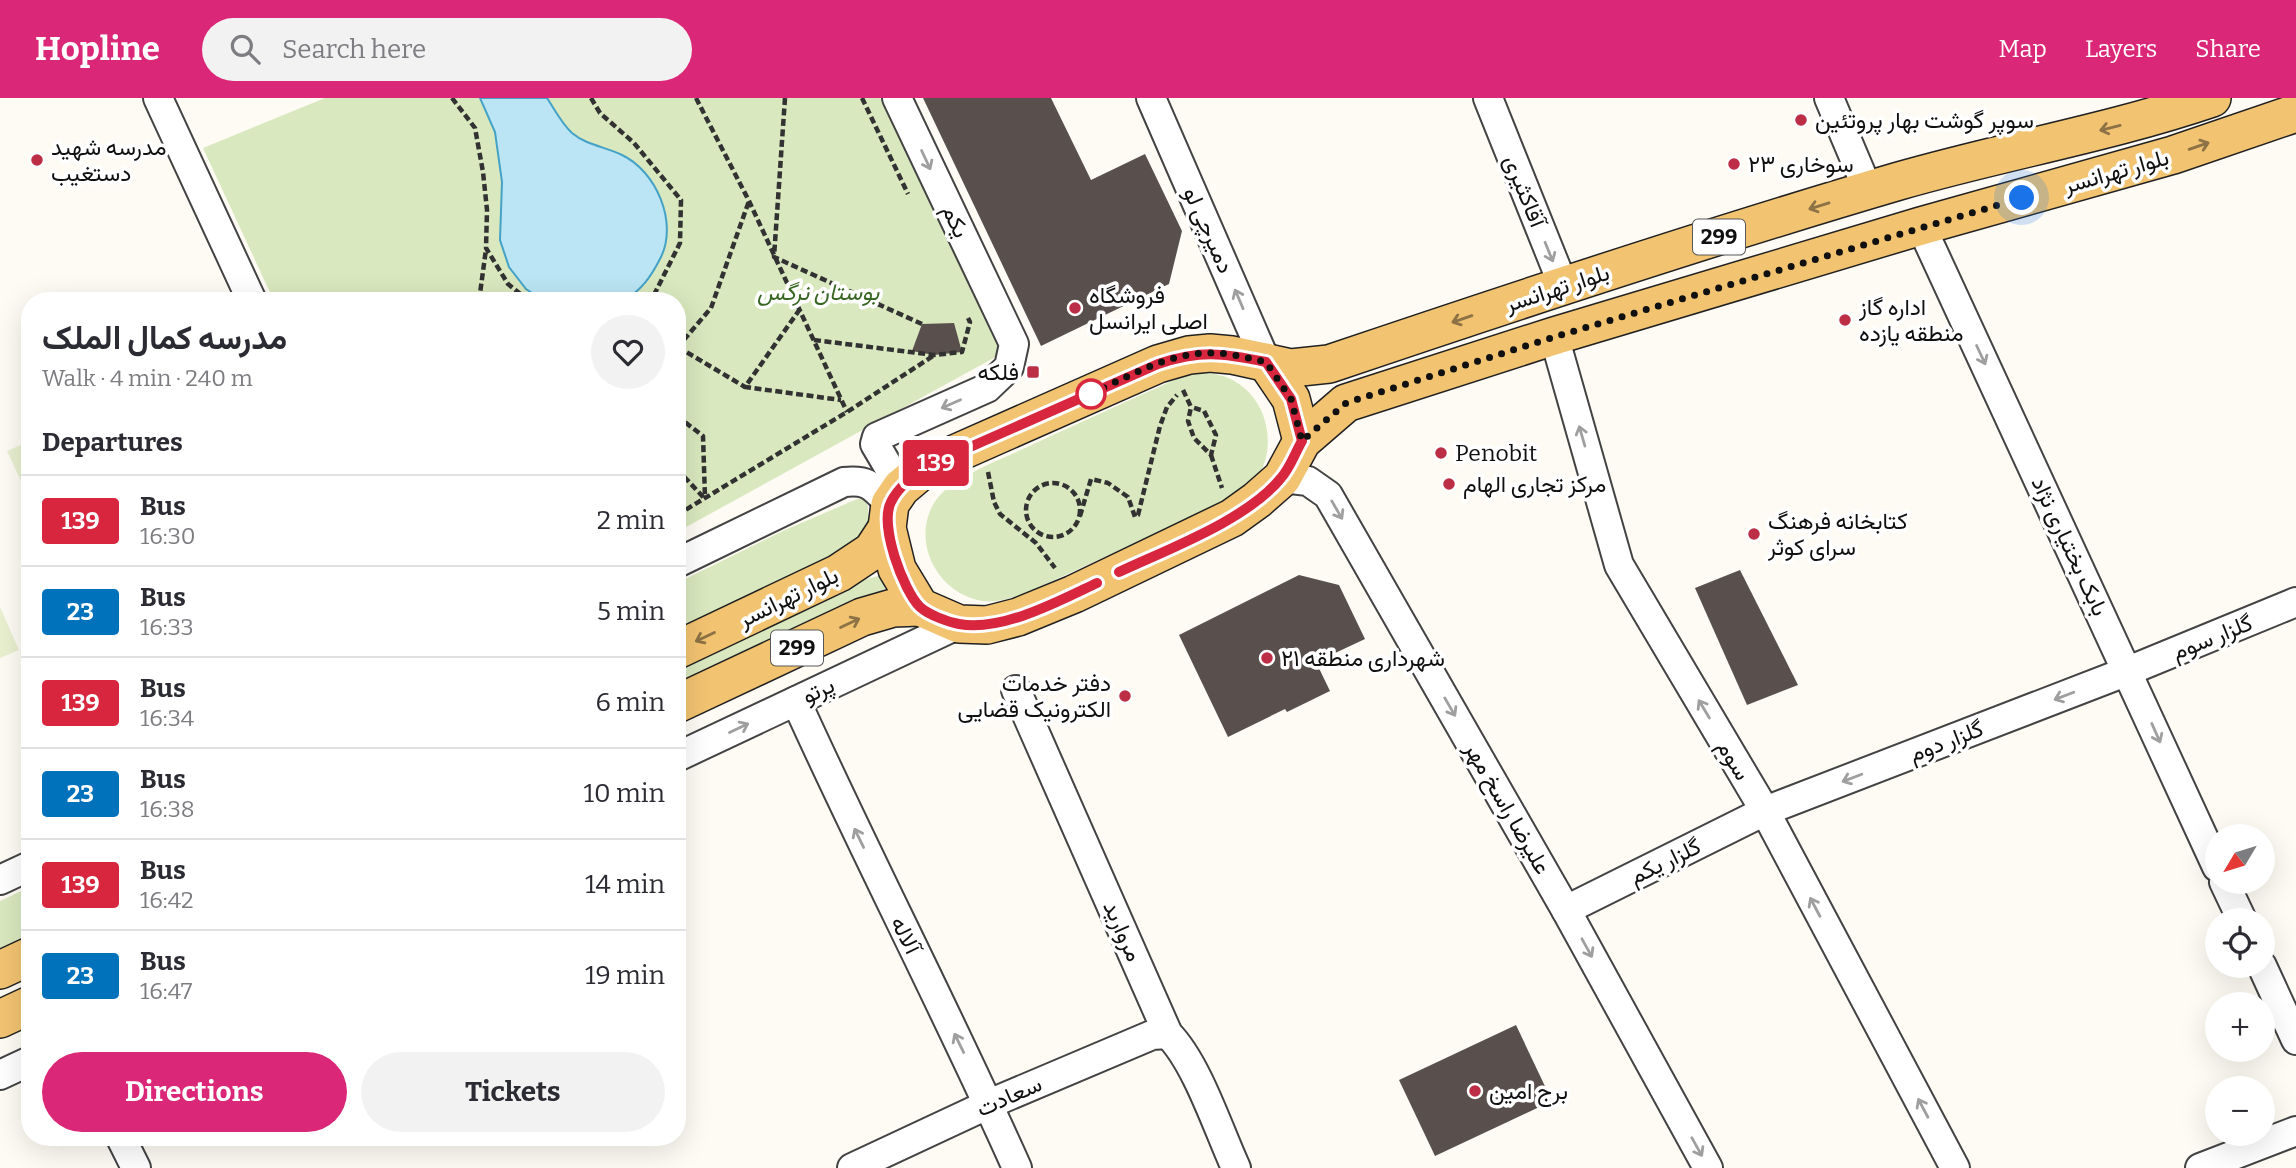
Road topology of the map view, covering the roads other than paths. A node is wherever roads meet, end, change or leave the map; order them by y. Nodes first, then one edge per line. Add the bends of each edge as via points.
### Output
1 (158, 98) edge
2 (897, 98) edge
3 (1151, 98) edge
4 (1488, 98) edge
5 (1829, 98) edge
6 (2211, 98) edge
7 (2176, 104) edge
8 (2294, 118) edge
9 (1868, 190) junction
10 (1921, 226) junction
11 (1563, 285) junction
12 (248, 292) edge
13 (1554, 337) junction
14 (1266, 362) junction
15 (1302, 441) junction
16 (1282, 478) junction
17 (893, 507) junction
18 (686, 559) edge
19 (2296, 602) edge
20 (920, 607) junction
21 (959, 624) junction
22 (686, 646) edge
23 (2128, 671) junction
24 (1016, 690) dead end
25 (686, 700) edge
26 (796, 701) junction
27 (686, 753) edge
28 (1765, 811) junction
29 (2205, 841) edge
30 (21, 870) edge
31 (0, 880) edge
32 (1566, 910) junction
33 (21, 960) edge
34 (0, 970) edge
35 (2268, 978) edge
36 (21, 1009) edge
37 (0, 1019) edge
38 (1168, 1034) junction
39 (2296, 1040) edge
40 (21, 1065) edge
41 (0, 1075) edge
42 (989, 1104) junction
43 (2296, 1131) edge
44 (125, 1146) edge
45 (136, 1168) edge
46 (852, 1168) edge
47 (1017, 1168) edge
48 (1236, 1168) edge
49 (1708, 1168) edge
50 (1955, 1168) edge
51 (2200, 1168) edge

1 - 12 street
2 -> 17 street, یکم via 1014,344 1009,367 987,388 877,437 875,444
14 -> 3 street, دمیرچی لو
4 -> 11 street, آقاکثیری
5 - 9 street
6 - 7 main road, بلوار تهرانسر
7 -> 9 main road, بلوار تهرانسر / 299
10 -> 8 main road, بلوار تهرانسر / 299
9 -> 11 main road, بلوار تهرانسر / 299
10 - 13 main road, بلوار تهرانسر / 299
10 -> 23 street, بابک بختیاری نژاد
11 -> 14 main road, بلوار تهرانسر / 299 via 1329,364 1292,368
13 - 15 main road, بلوار تهرانسر / 299 via 1346,403
28 -> 13 street, سوم via 1619,565
14 - 15 main road via 1291,399
14 - 17 main road, بلوار تهرانسر via 1210,353 1158,364 920,471
15 - 16 main road
16 - 21 main road via 1232,518 1074,594 1007,620
16 -> 32 street, علیرضا راسخ مهر via 1308,481 1328,495
17 - 18 street via 861,480 844,482
17 - 20 main road via 897,569
17 -> 22 main road, بلوار تهرانسر / 299 via 872,551 839,573
19 - 23 street, گلزار سوم
20 - 21 main road
25 -> 20 main road, 299 via 862,617 893,608
21 - 26 street, پرتو
23 -> 28 street, گلزار دوم
23 -> 29 street, بابک بختیاری نژاد
24 - 38 street, مروارید
27 -> 26 street, پرتو
42 -> 26 street, آلاله
28 - 32 street, گلزار یکم
50 -> 28 street, سوم
30 - 31 street
32 -> 49 street, علیرضا راسخ مهر
33 - 34 main road
35 - 39 street
36 - 37 main road
38 - 42 street, سعادت via 1152,1035
38 - 48 street, مروارید via 1180,1046 1196,1077
40 - 41 street
42 - 46 street, سعادت
42 - 47 street, آلاله
43 - 51 street
44 - 45 street

